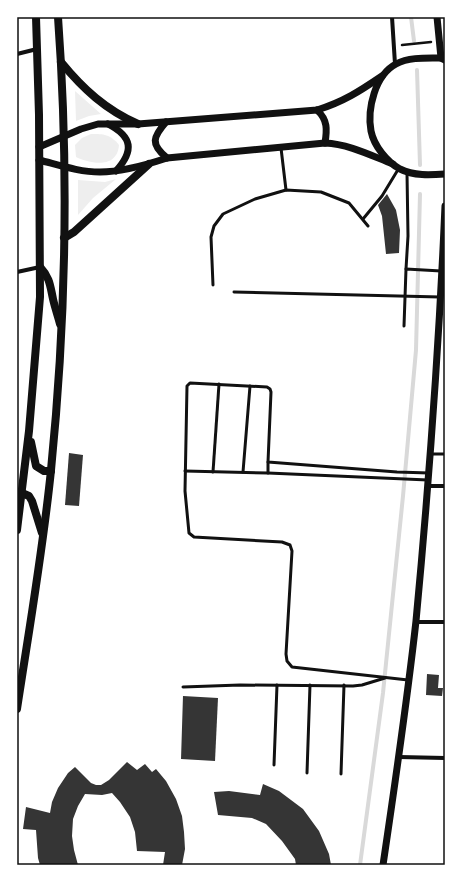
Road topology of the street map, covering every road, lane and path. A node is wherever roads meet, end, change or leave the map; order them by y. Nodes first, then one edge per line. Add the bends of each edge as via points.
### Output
1 (36, 17) edge
2 (58, 17) edge
3 (392, 17) edge
4 (437, 17) edge
5 (440, 41) junction
6 (394, 46) junction
7 (37, 49) junction
8 (17, 54) edge
9 (443, 59) edge
10 (61, 62) junction
11 (395, 64) junction
12 (382, 76) junction
13 (317, 110) junction
14 (166, 122) junction
15 (108, 124) junction
16 (138, 124) junction
17 (63, 136) junction
18 (325, 143) junction
19 (281, 146) junction
20 (39, 147) junction
21 (167, 158) junction
22 (39, 160) junction
23 (149, 164) junction
24 (396, 166) junction
25 (64, 167) junction
26 (116, 171) junction
27 (407, 172) junction
28 (445, 174) edge
29 (286, 190) junction
30 (445, 206) edge
31 (363, 219) junction
32 (368, 226) dead end
33 (64, 238) junction
34 (40, 267) junction
35 (406, 269) junction
36 (443, 271) junction
37 (17, 272) edge
38 (213, 285) dead end
39 (234, 292) dead end
40 (405, 296) junction
41 (441, 297) junction
42 (442, 317) edge
43 (404, 326) dead end
44 (62, 333) junction
45 (219, 384) junction
46 (250, 386) junction
47 (29, 431) junction
48 (430, 454) junction
49 (445, 454) edge
50 (268, 462) junction
51 (51, 471) junction
52 (185, 471) junction
53 (213, 472) junction
54 (243, 472) junction
55 (268, 473) junction
56 (426, 480) junction
57 (445, 486) edge
58 (20, 493) edge
59 (17, 530) edge
60 (42, 535) junction
61 (415, 622) junction
62 (445, 622) edge
63 (376, 679) junction
64 (408, 680) junction
65 (277, 685) junction
66 (310, 685) junction
67 (344, 685) junction
68 (183, 687) dead end
69 (17, 709) edge
70 (399, 757) junction
71 (445, 758) edge
72 (274, 765) dead end
73 (307, 773) dead end
74 (341, 774) dead end
75 (383, 865) edge

1 - 7 main road
2 - 10 main road
3 - 6 street
4 - 5 street
5 - 6 path
5 - 9 street
6 - 11 street
7 - 8 street
7 - 20 main road
9 - 11 street via 410,59
10 - 16 main road via 105,106
10 - 17 main road
11 - 12 street
12 - 13 street via 354,95
12 - 24 street via 373,93 370,112 371,132 379,150
13 - 14 street
13 - 18 street via 326,122
14 - 16 street
14 - 21 street via 156,137 155,146
15 - 16 street
15 - 17 street via 98,124
15 - 26 street via 122,134 129,148 128,154
17 - 20 street
17 - 25 main road
18 - 19 street
18 - 24 street via 353,149
19 - 21 street
19 - 29 lane
20 - 22 main road
21 - 23 street
22 - 25 street
22 - 34 main road
23 - 26 street
23 - 33 main road via 74,232
24 - 27 street
24 - 31 lane via 382,196
25 - 26 street via 83,171
25 - 33 main road
27 - 28 street
27 - 35 lane
29 - 31 lane via 321,192 349,203
29 - 38 lane via 255,199 223,214 214,226 211,237
30 - 36 street
31 - 32 lane
33 - 44 main road
34 - 37 street
34 - 44 main road via 52,286
34 - 47 main road via 40,297
35 - 36 lane
35 - 40 lane
36 - 41 street
39 - 40 lane
40 - 41 lane
40 - 43 lane
41 - 42 street
42 - 48 street
44 - 51 main road
45 - 46 lane
45 - 52 lane via 188,384
45 - 53 lane
46 - 50 lane via 267,387 271,392
46 - 54 lane
47 - 51 main road via 36,466 44,471
47 - 58 main road
48 - 49 lane
48 - 56 street
50 - 55 lane
50 - 56 lane via 421,473
51 - 60 main road
52 - 53 lane
52 - 63 lane via 188,530 194,537 282,542 290,545 292,551 286,654 287,661 292,667
53 - 54 lane
54 - 55 lane
55 - 56 lane
56 - 57 street
56 - 61 street
58 - 59 main road
58 - 60 main road via 29,496 32,501
60 - 69 main road
61 - 62 street
61 - 64 street
63 - 64 lane
63 - 67 lane via 362,685
64 - 70 street
65 - 66 lane
65 - 68 lane
65 - 72 lane
66 - 67 lane
66 - 73 lane
67 - 74 lane
70 - 71 street
70 - 75 street

